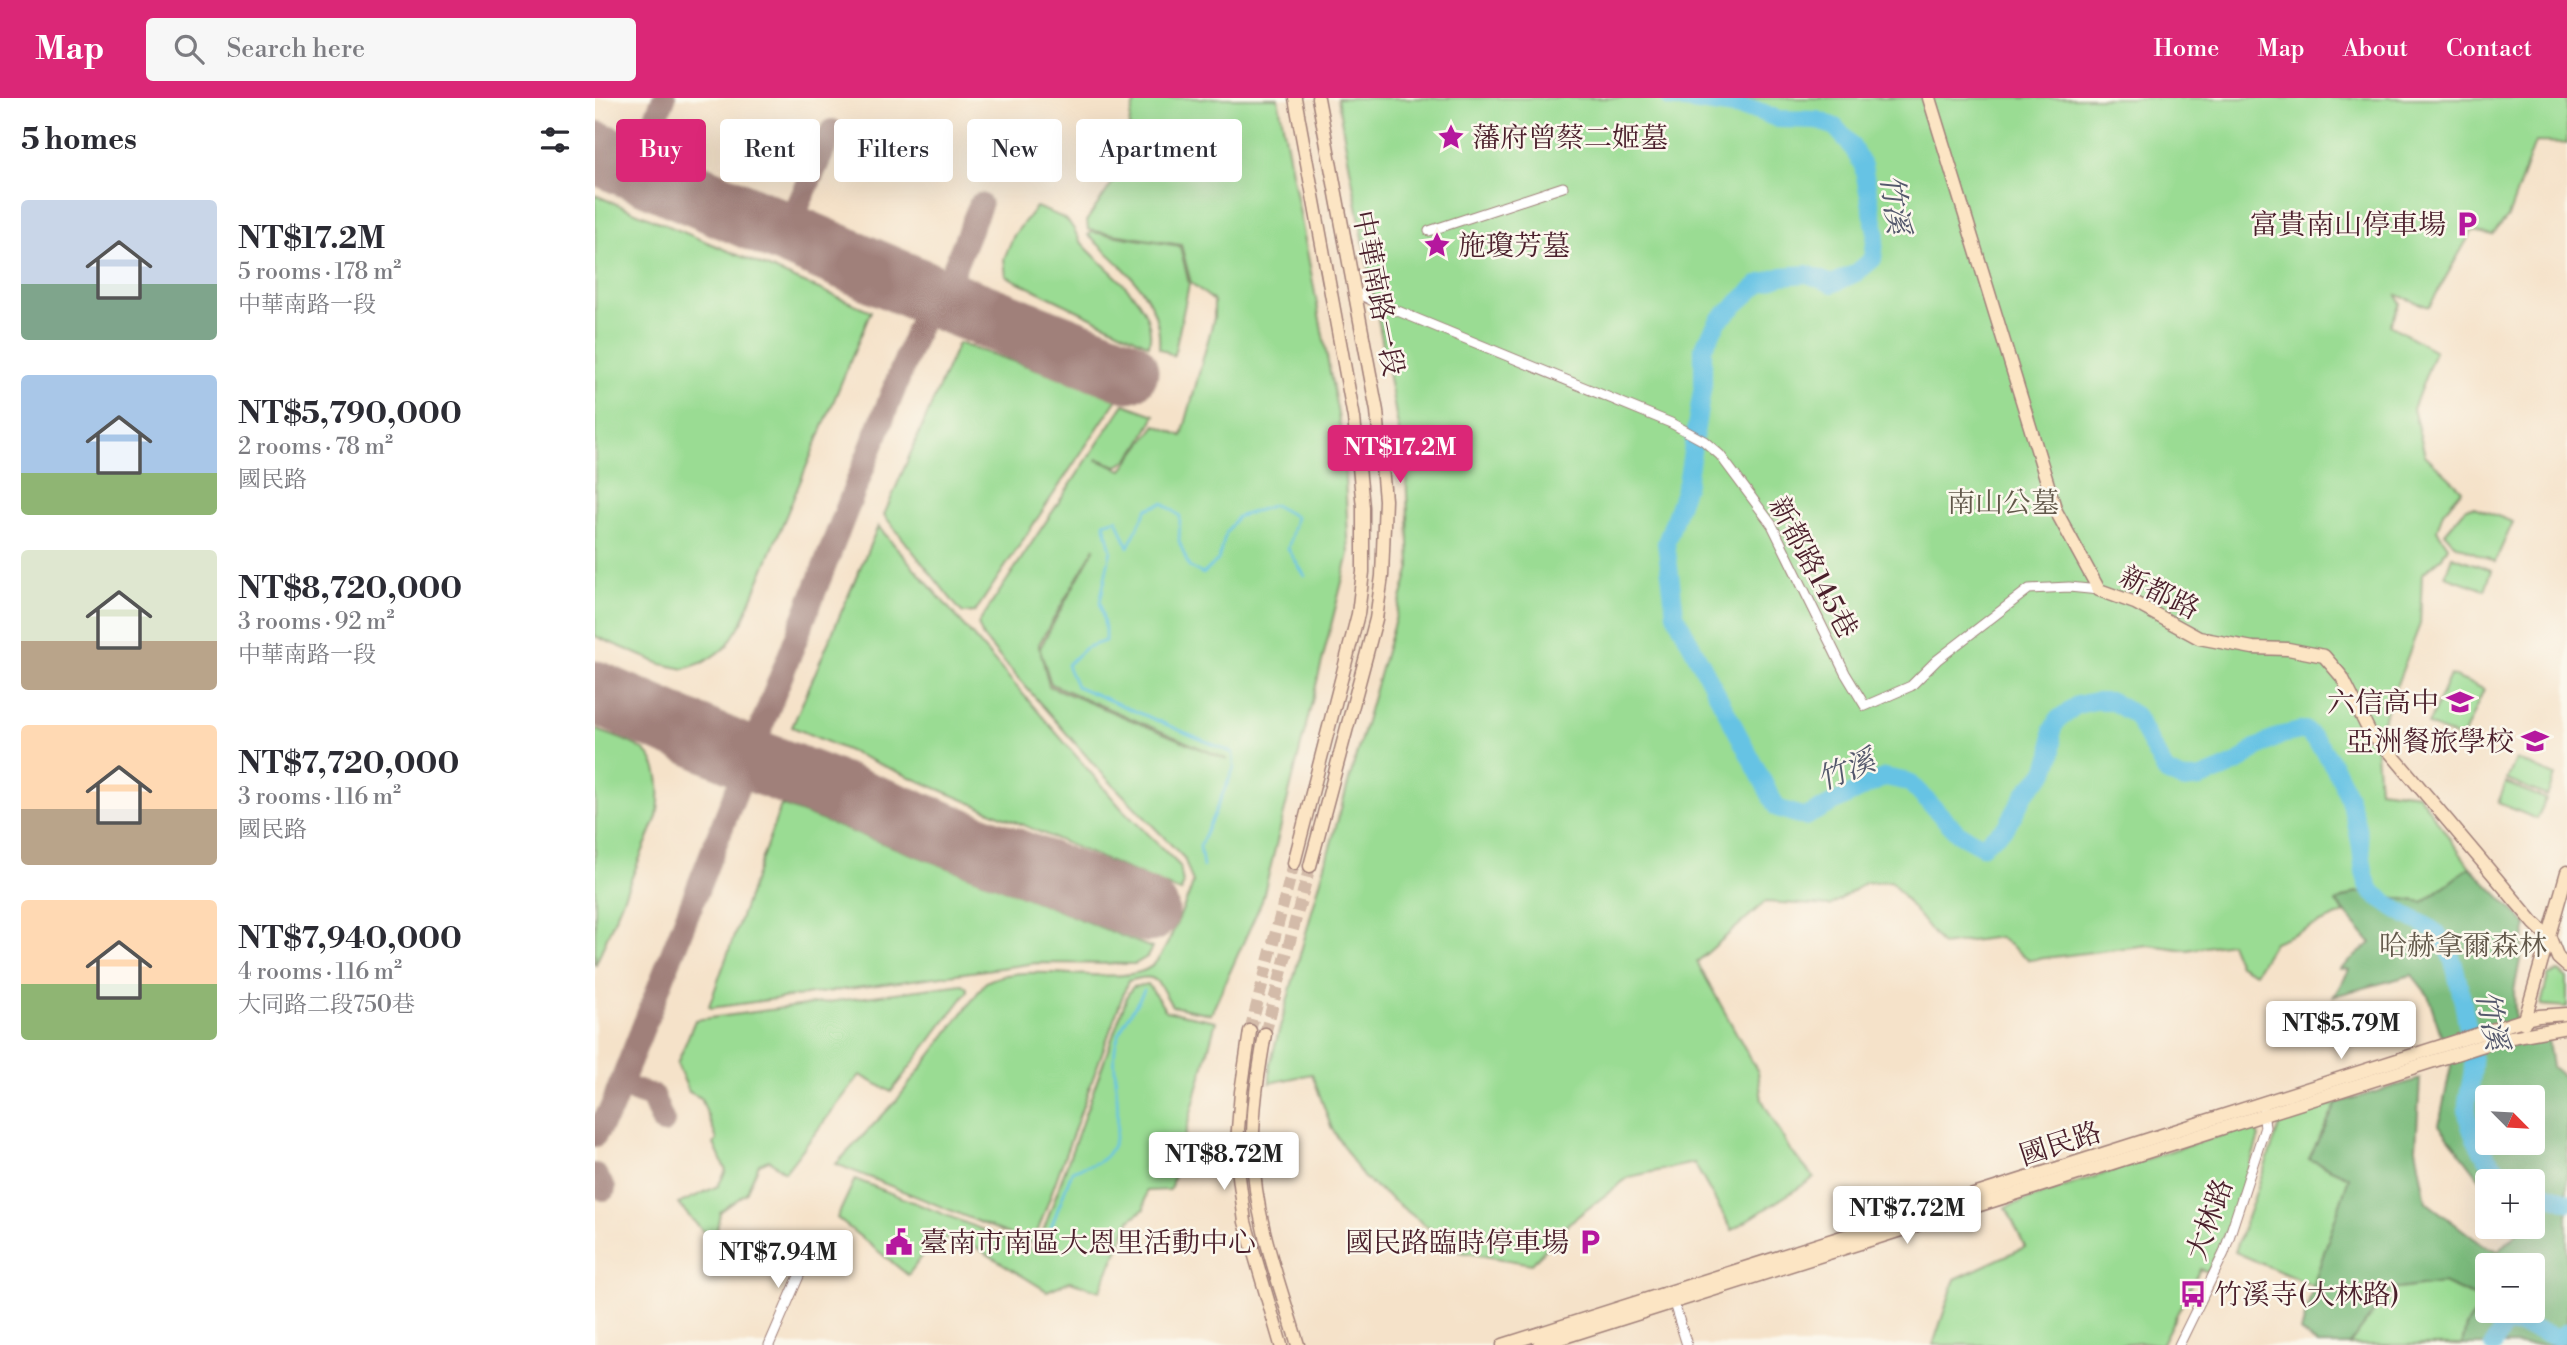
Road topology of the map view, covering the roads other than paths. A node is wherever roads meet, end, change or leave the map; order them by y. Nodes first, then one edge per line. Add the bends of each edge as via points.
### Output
1 (1294, 98) edge
2 (1318, 98) edge
3 (1929, 98) edge
4 (1563, 187) dead end
5 (1429, 230) dead end
6 (1353, 291) junction
7 (2099, 590) junction
8 (1294, 863) tunnel mouth
9 (1310, 866) tunnel mouth
10 (2567, 872) edge
11 (2550, 938) junction
12 (2567, 966) edge
13 (2567, 1014) edge
14 (2526, 1019) junction
15 (2567, 1027) edge
16 (1250, 1031) tunnel mouth
17 (2506, 1032) junction
18 (1265, 1034) tunnel mouth
19 (2520, 1034) junction
20 (2262, 1110) junction
21 (812, 1246) dead end
22 (1672, 1297) junction
23 (769, 1345) edge
24 (1281, 1345) edge
25 (1298, 1345) edge
26 (1503, 1345) edge
27 (1539, 1345) edge
28 (1687, 1345) edge
29 (2179, 1345) edge

1 - 8 street, 中華南路一段 via 1354,418 1363,506 1358,614
2 - 6 street, 中華南路一段
3 - 7 street, 新都路 via 2056,511
4 - 5 street
6 - 7 street, 新都路145巷 via 1671,422 1704,441 1720,455 1772,525 1865,706 1911,687 1937,660 2029,589
6 - 9 street, 中華南路一段 via 1377,411 1385,500 1382,576 1367,660
7 - 11 street, 新都路 via 2135,603 2199,638 2324,656 2342,677 2370,733
10 - 11 street
11 - 12 street, 新都路 via 2558,958
11 - 14 street
13 - 14 street
14 - 17 street
14 - 19 street
15 - 19 street
16 - 24 street via 1236,1154 1245,1223
17 - 19 street
17 - 20 street, 國民路
18 - 25 street via 1254,1096 1253,1153 1259,1208
20 - 22 street, 國民路
20 - 29 street, 大林路 via 2265,1127 2224,1253
21 - 23 street
22 - 26 street, 國民路
22 - 27 street, 國民路
22 - 28 street

